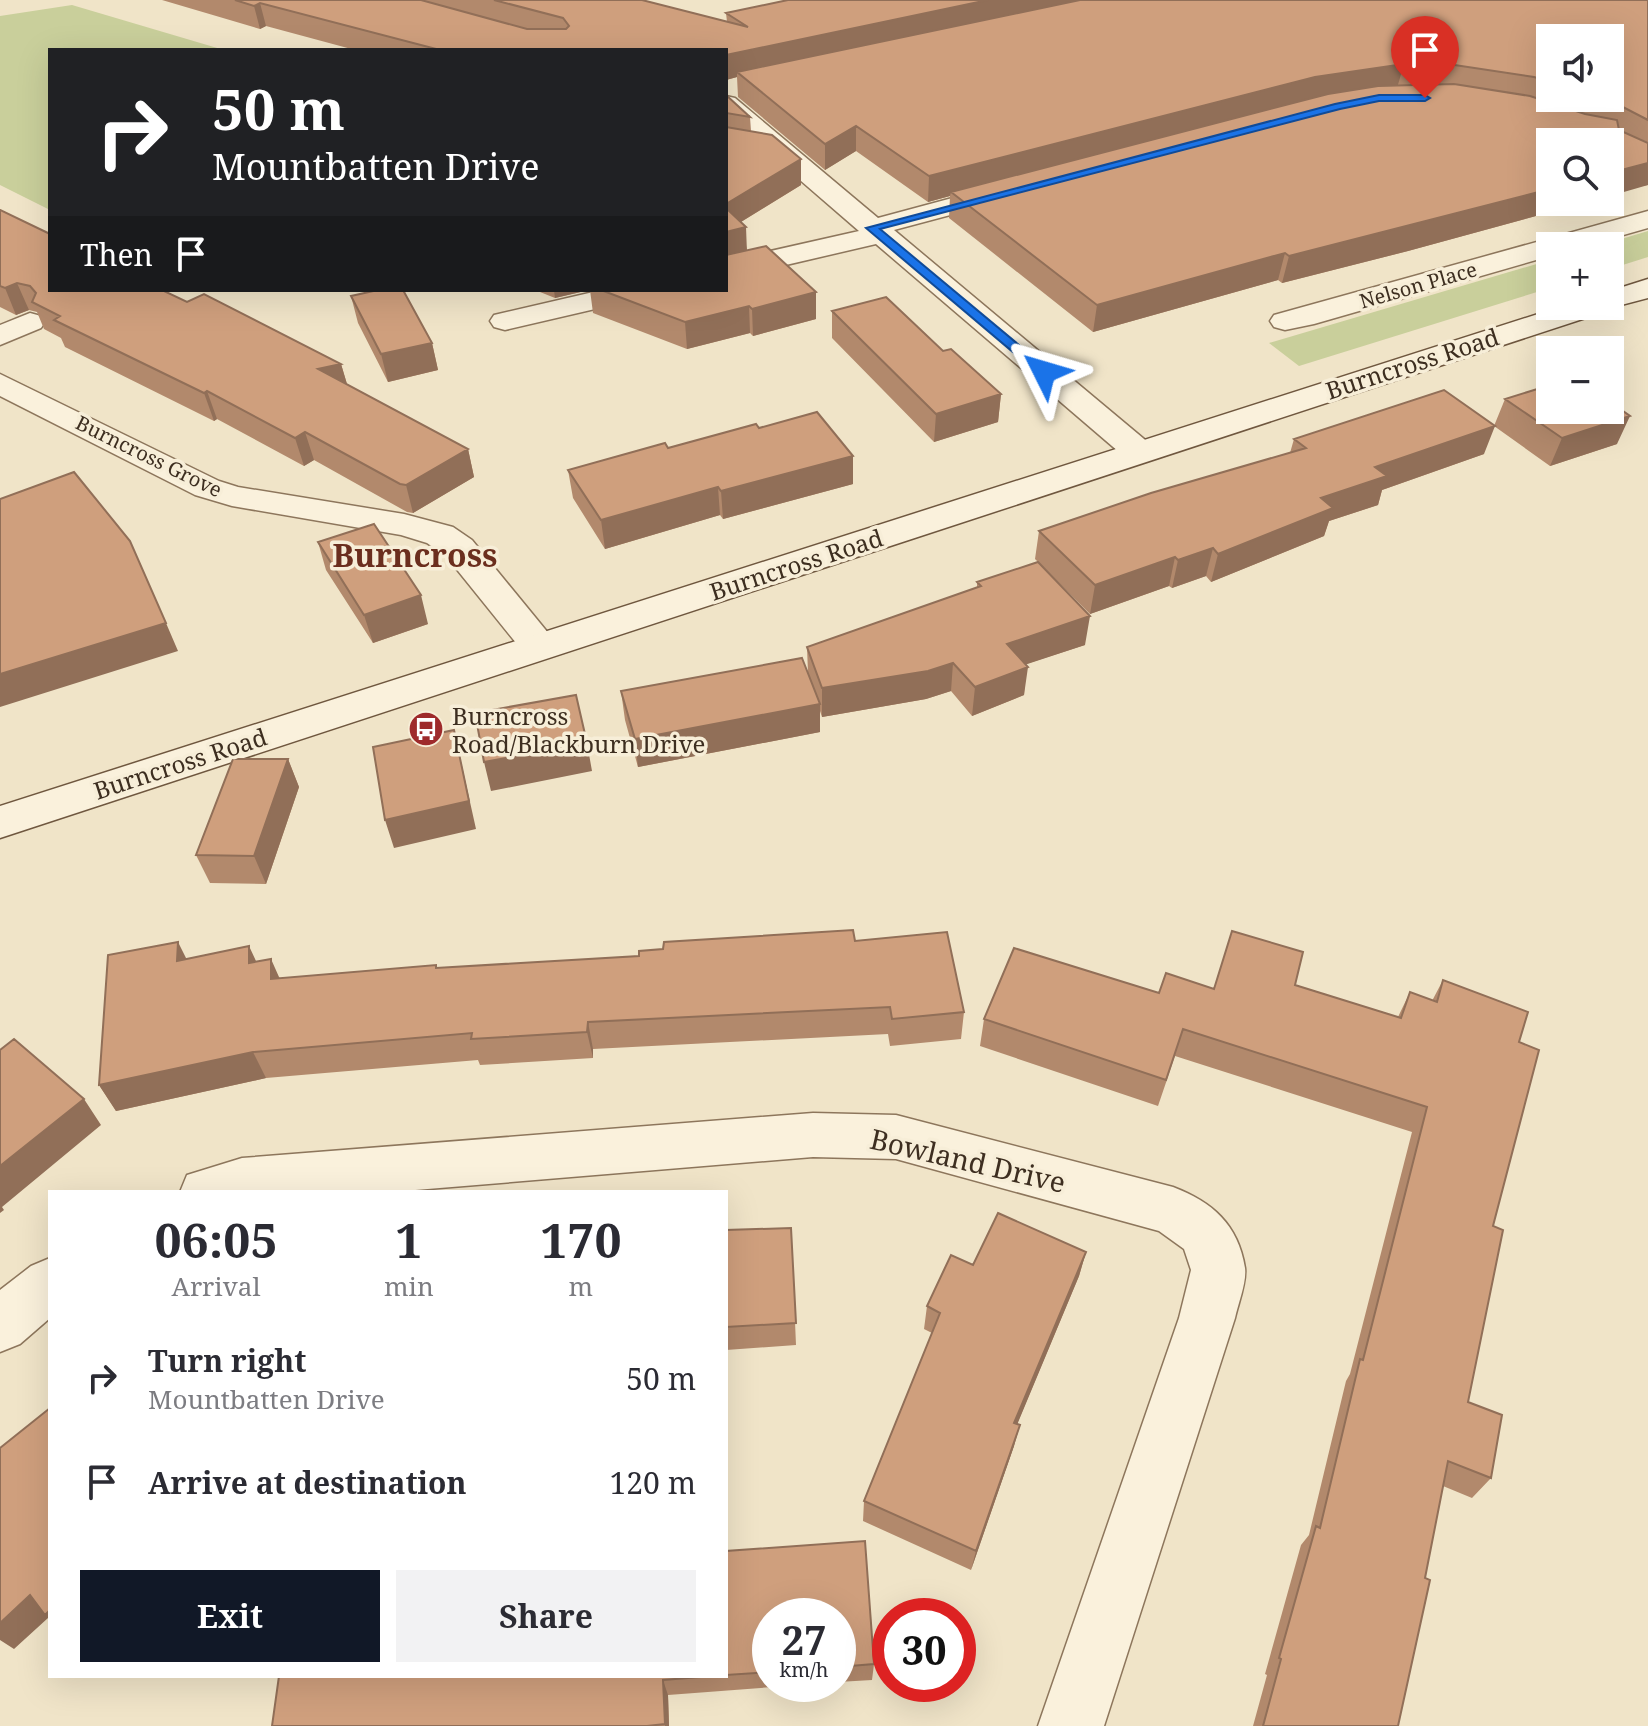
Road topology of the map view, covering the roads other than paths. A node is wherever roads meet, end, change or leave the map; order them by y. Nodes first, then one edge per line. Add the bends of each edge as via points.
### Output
1 (731, 93) edge
2 (1038, 183) edge
3 (1648, 219) edge
4 (876, 231) junction
5 (1603, 232) edge
6 (1536, 252) edge
7 (728, 269) edge
8 (1648, 288) edge
9 (632, 292) edge
10 (1624, 296) edge
11 (1549, 320) edge
12 (505, 321) dead end
13 (1285, 321) dead end
14 (30, 322) dead end
15 (0, 336) edge
16 (0, 384) edge
17 (1138, 451) junction
18 (539, 645) junction
19 (0, 822) edge
20 (213, 1190) edge
21 (48, 1286) edge
22 (0, 1325) edge
23 (1071, 1726) edge

1 - 4 street
2 - 4 street
3 - 5 street, Nelson Place
4 - 7 street
4 - 17 street
6 - 13 street, Nelson Place
8 - 10 street
9 - 12 street
11 - 17 street, Burncross Road
14 - 15 street
16 - 18 street, Burncross Grove via 207,488 440,535 459,548
17 - 18 street, Burncross Road
18 - 19 street, Burncross Road
20 - 23 street, Bowland Drive via 242,1181 860,1135 896,1137 1173,1211 1206,1234 1218,1270 1207,1318
21 - 22 street

